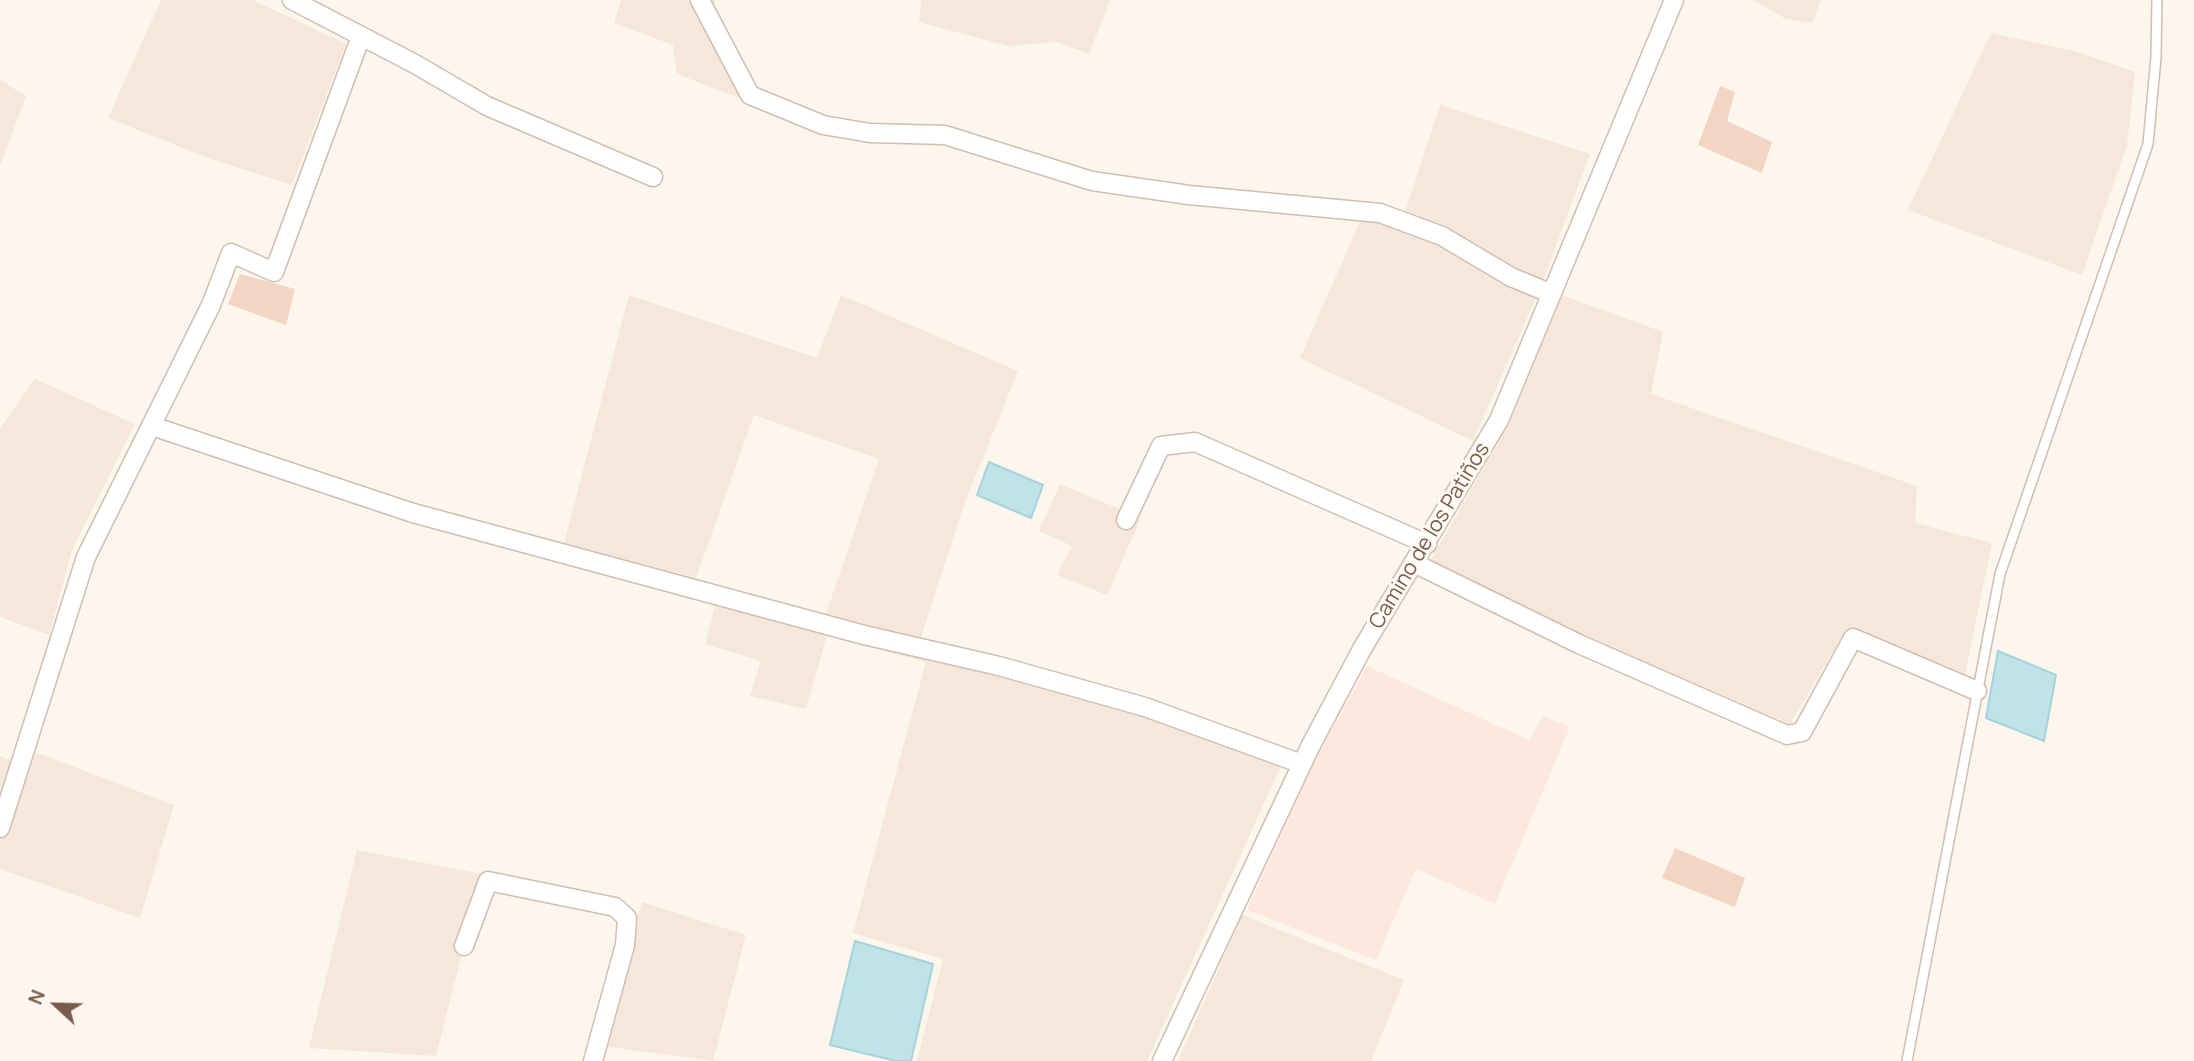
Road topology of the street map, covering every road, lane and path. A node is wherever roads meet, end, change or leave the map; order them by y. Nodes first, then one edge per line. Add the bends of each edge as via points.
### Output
1 (292, 0) edge
2 (700, 0) edge
3 (1674, 0) edge
4 (2157, 0) edge
5 (361, 36) junction
6 (653, 177) dead end
7 (1552, 294) junction
8 (152, 426) junction
9 (1126, 520) dead end
10 (1427, 544) junction
11 (1416, 564) junction
12 (1978, 691) junction
13 (1302, 764) junction
14 (0, 828) edge
15 (464, 946) dead end
16 (593, 1061) edge
17 (1162, 1061) edge
18 (1908, 1061) edge

1 - 5 street
2 - 7 street via 750,95 823,125 870,133 945,135 1092,181 1380,213 1442,236
3 - 7 street, Camino de los Patiños
4 - 12 lane via 2148,144 2000,574
5 - 6 street via 487,106
5 - 8 street via 274,272 231,253
7 - 10 street, Camino de los Patiños via 1499,419
8 - 13 street via 413,513 1145,707
8 - 14 street via 86,557
9 - 10 street via 1161,446 1195,442
10 - 11 street, Camino de los Patiños
11 - 12 street via 1579,645 1787,735 1802,732 1853,638
11 - 13 street, Camino de los Patiños via 1362,649
12 - 18 lane
13 - 17 street, Camino de los Patiños
15 - 16 street via 488,881 615,907 627,918 625,945

